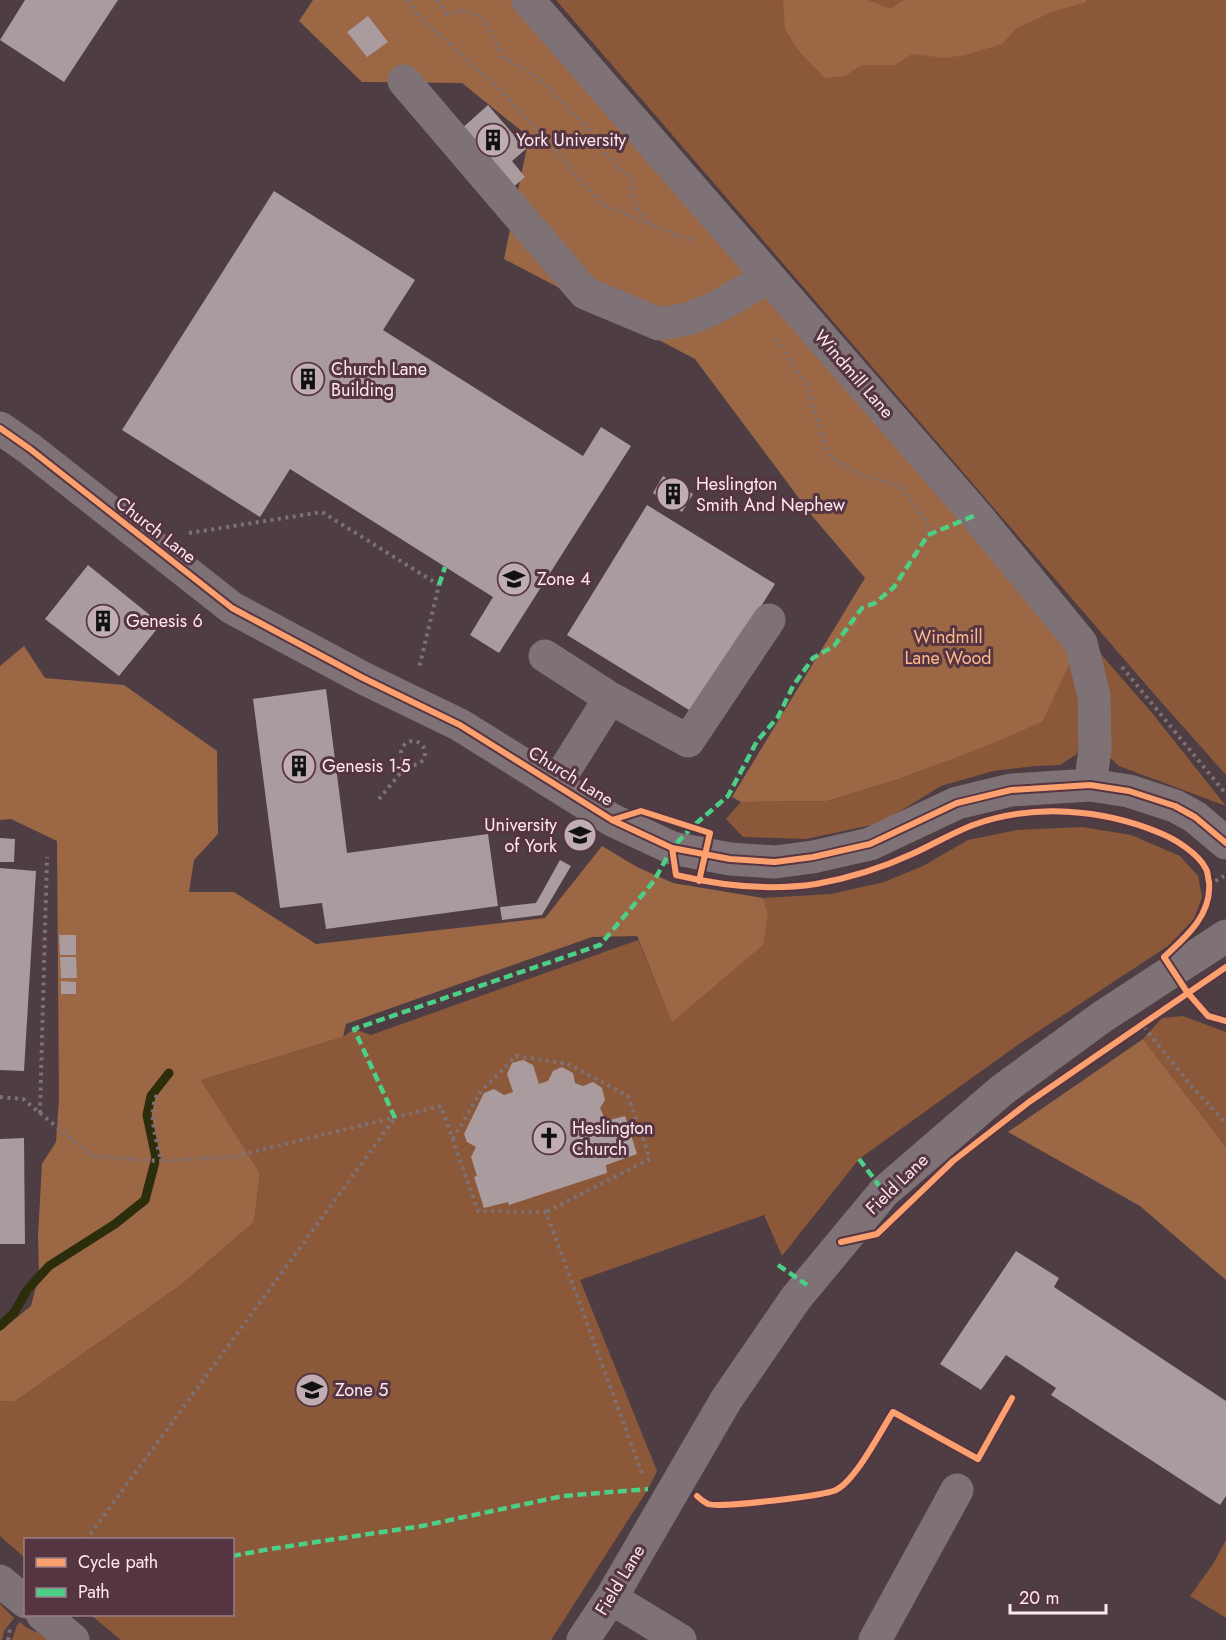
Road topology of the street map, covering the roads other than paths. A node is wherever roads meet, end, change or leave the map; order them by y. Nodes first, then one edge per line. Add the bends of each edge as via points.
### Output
1 (528, 0) edge
2 (404, 81) dead end
3 (754, 281) junction
4 (0, 428) edge
5 (769, 620) dead end
6 (545, 656) dead end
7 (610, 698) junction
8 (556, 784) junction
9 (1090, 785) junction
10 (1226, 843) edge
11 (1226, 936) edge
12 (957, 1490) dead end
13 (0, 1581) edge
14 (611, 1598) junction
15 (24, 1600) edge
16 (44, 1616) edge
17 (73, 1640) edge
18 (583, 1640) edge
19 (680, 1640) edge
20 (875, 1640) edge

1 - 3 street, Windmill Lane
2 - 3 street via 585,293 659,324 688,319 716,308
3 - 9 street, Windmill Lane via 968,506 1081,643 1094,696 1095,750
4 - 8 street, Church Lane via 232,608 460,725
5 - 7 street via 688,741
6 - 7 street
7 - 8 street
8 - 9 street, Church Lane via 612,820 672,848 730,859 775,862 870,844 957,803 1011,790
9 - 10 street, Church Lane via 1129,791 1175,806
11 - 14 street, Field Lane via 1102,1017 1002,1090 884,1192 796,1298 726,1400
12 - 20 street
13 - 15 street
14 - 18 street, Field Lane
14 - 19 street
16 - 17 street

